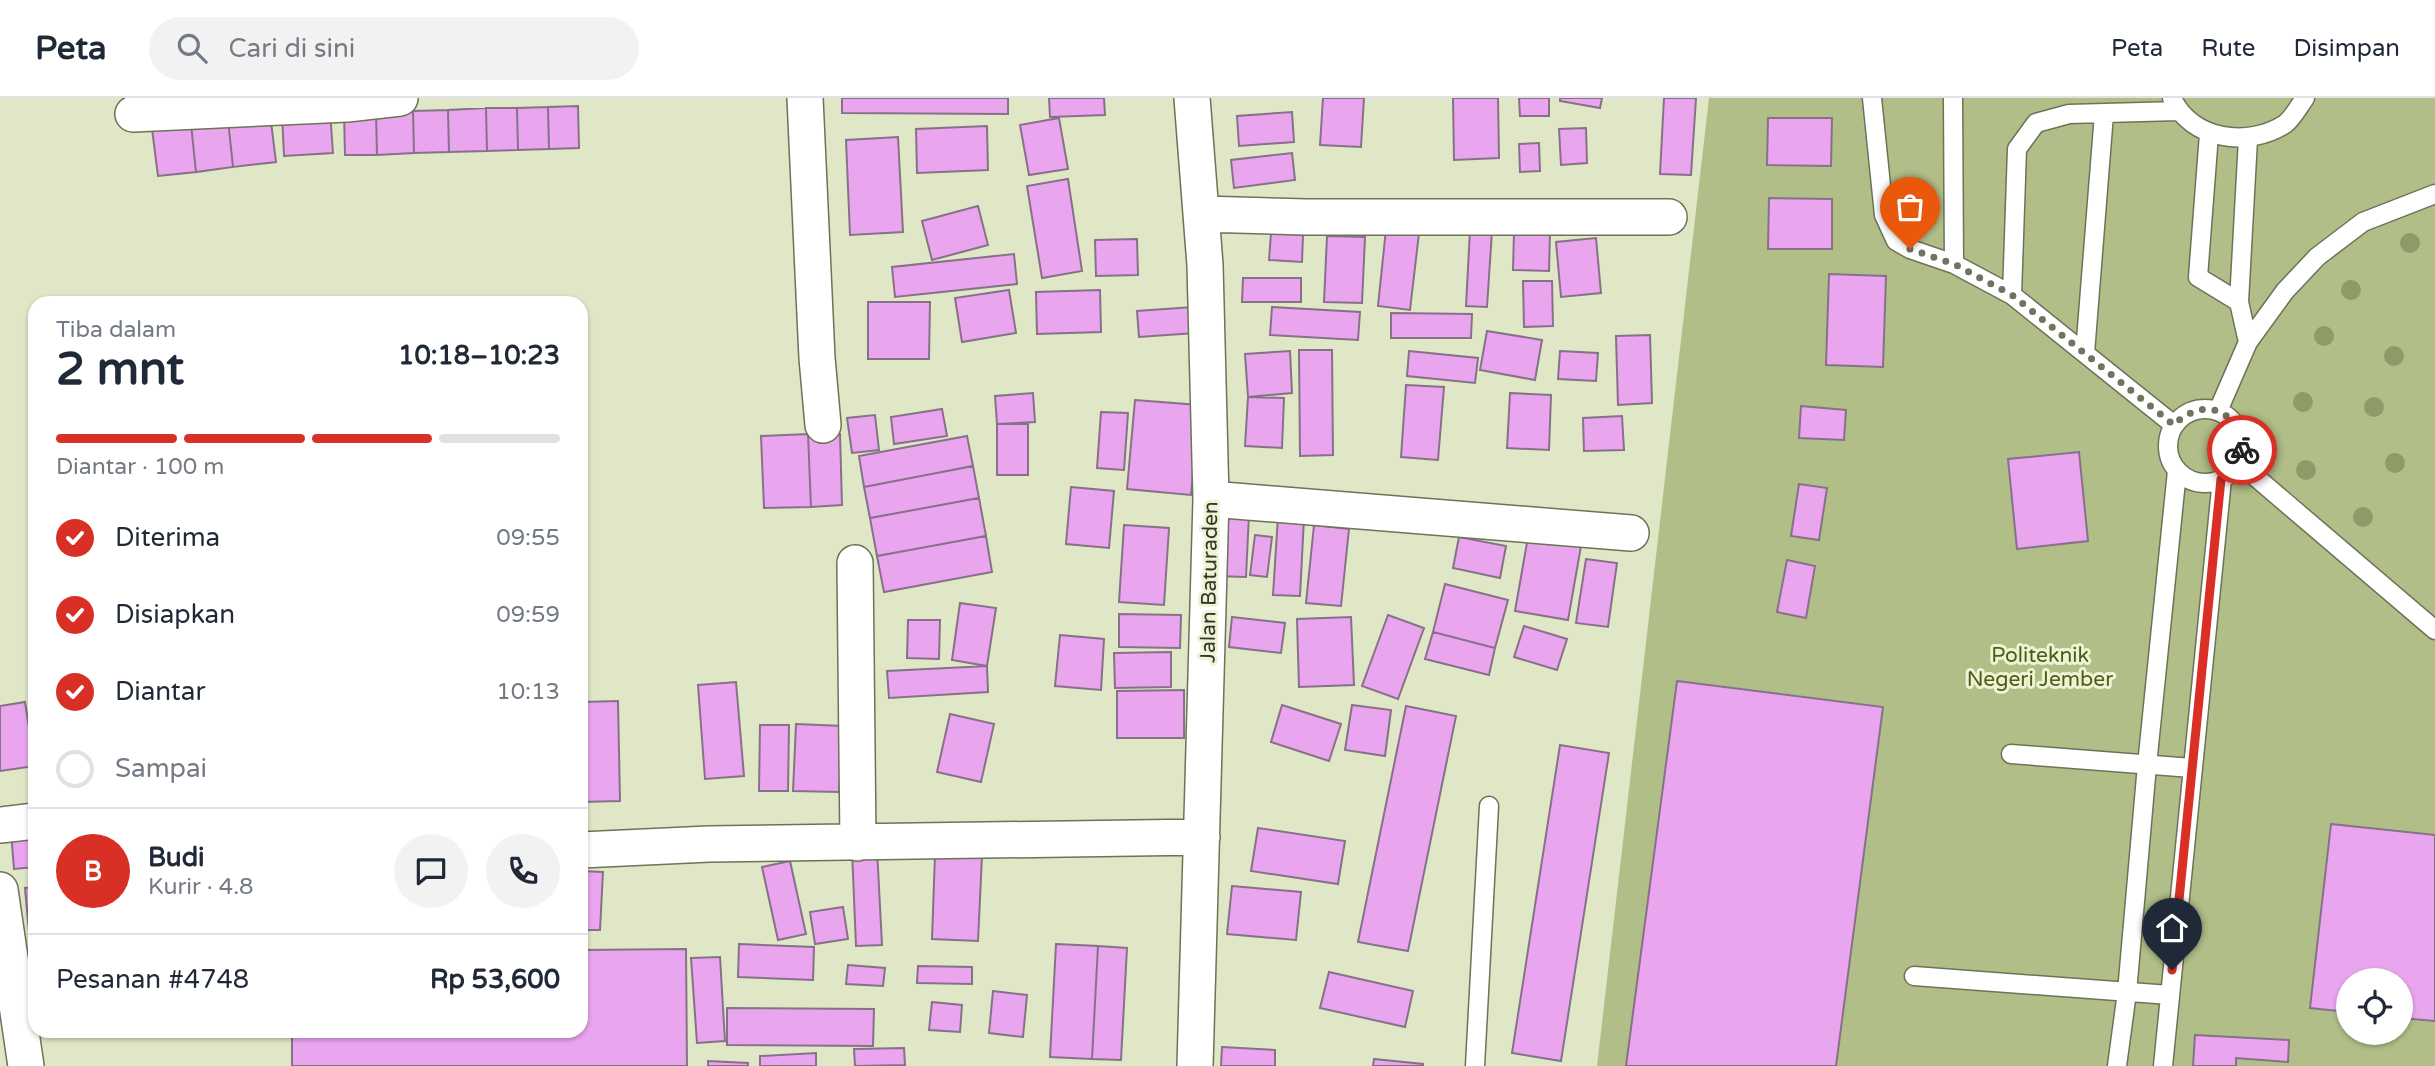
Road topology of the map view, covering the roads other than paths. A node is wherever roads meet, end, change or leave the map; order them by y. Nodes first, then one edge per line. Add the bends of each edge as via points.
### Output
1 (400, 98) edge
2 (804, 98) edge
3 (1192, 98) edge
4 (1872, 98) edge
5 (1953, 98) edge
6 (2305, 98) edge
7 (347, 101) edge
8 (2175, 104) edge
9 (133, 114) dead end
10 (2104, 114) junction
11 (2209, 134) junction
12 (2248, 139) junction
13 (2435, 194) edge
14 (1202, 214) junction
15 (1669, 217) dead end
16 (1954, 264) junction
17 (2012, 295) junction
18 (2239, 302) junction
19 (2248, 342) junction
20 (2085, 353) junction
21 (2218, 411) junction
22 (823, 425) dead end
23 (2174, 425) junction
24 (2238, 462) junction
25 (2177, 471) junction
26 (2221, 479) junction
27 (1211, 499) junction
28 (1631, 533) dead end
29 (855, 563) dead end
30 (2434, 628) edge
31 (2011, 754) dead end
32 (2147, 765) junction
33 (2192, 768) junction
34 (1489, 806) dead end
35 (28, 822) edge
36 (0, 825) edge
37 (1202, 837) junction
38 (858, 843) junction
39 (588, 850) edge
40 (0, 890) edge
41 (1914, 976) dead end
42 (2127, 992) junction
43 (2170, 995) junction
44 (26, 1066) edge
45 (1195, 1066) edge
46 (1475, 1066) edge
47 (2117, 1066) edge
48 (2163, 1066) edge

1 - 7 street
2 - 22 street
3 - 14 street, Jalan Baturaden
4 - 16 lane via 1884,215 1896,241
5 - 16 lane
6 - 12 lane via 2286,123
7 - 9 street
8 - 10 lane
8 - 11 lane
10 - 17 lane via 2069,114 2036,123 2017,149
10 - 20 lane
11 - 12 lane
11 - 18 lane via 2198,277
12 - 18 lane
13 - 19 lane via 2363,222 2317,257
14 - 15 street
14 - 27 street, Jalan Baturaden
16 - 17 lane
17 - 20 lane
18 - 19 lane
19 - 21 lane
20 - 23 lane
21 - 23 lane via 2193,410
21 - 24 lane via 2237,427 2242,450
23 - 25 lane via 2167,449
24 - 26 lane
24 - 30 lane
25 - 26 lane via 2198,482
25 - 32 lane
26 - 33 lane
27 - 28 street
27 - 37 street, Jalan Baturaden
29 - 38 street
31 - 32 lane
32 - 33 lane
32 - 42 lane
33 - 43 lane
34 - 46 lane
35 - 36 street
37 - 38 street
37 - 45 street, Jalan Baturaden
38 - 39 street
40 - 44 street
41 - 42 lane
42 - 43 lane
42 - 47 lane
43 - 48 lane

